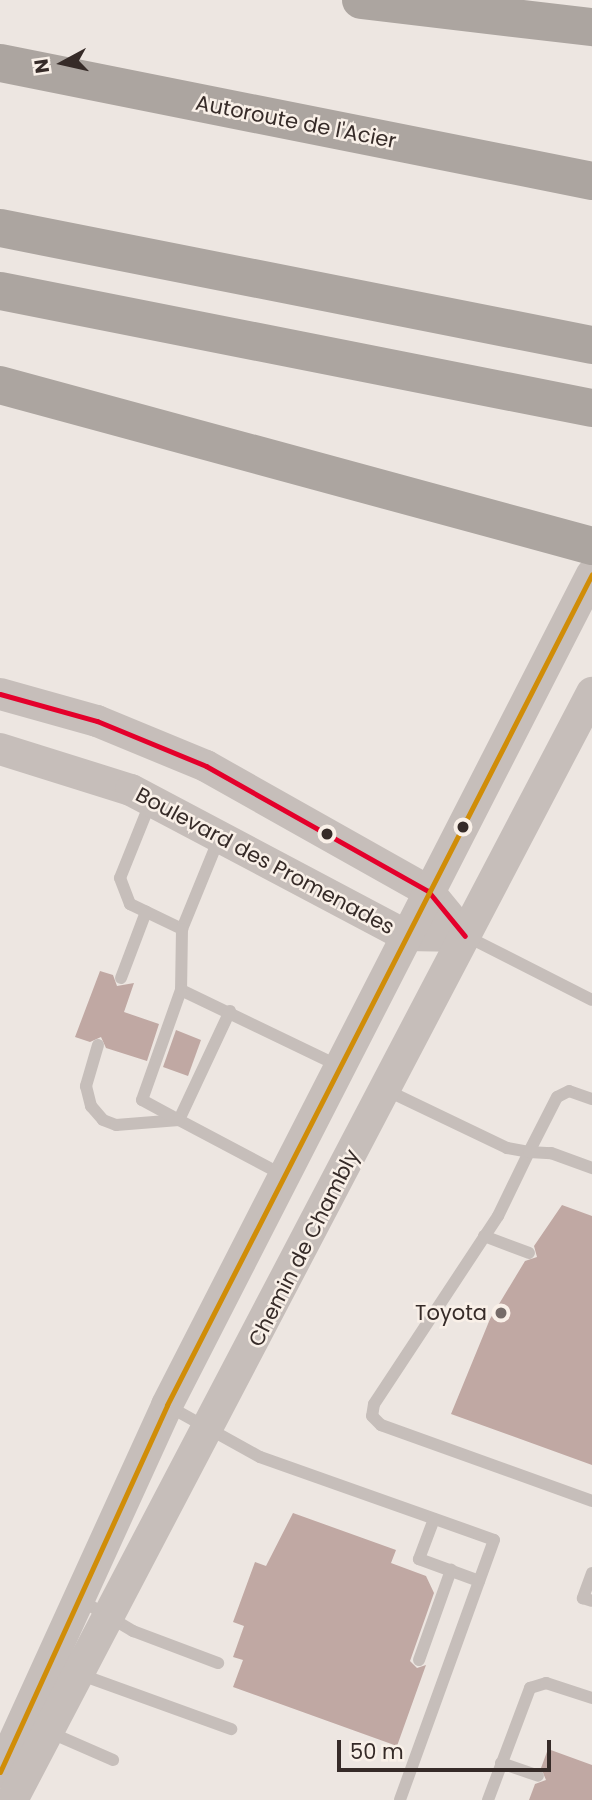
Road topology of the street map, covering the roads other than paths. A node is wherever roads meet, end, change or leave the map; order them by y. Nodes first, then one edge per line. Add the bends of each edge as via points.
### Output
1 (361, 0) edge
2 (592, 27) edge
3 (0, 63) edge
4 (592, 181) edge
5 (0, 228) edge
6 (0, 290) edge
7 (592, 345) edge
8 (0, 385) edge
9 (582, 406) edge
10 (592, 546) edge
11 (592, 574) edge
12 (592, 693) edge
13 (0, 694) edge
14 (0, 749) edge
15 (151, 799) junction
16 (220, 836) junction
17 (428, 891) junction
18 (146, 912) junction
19 (182, 929) junction
20 (405, 935) junction
21 (465, 936) junction
22 (121, 978) dead end
23 (181, 990) junction
24 (592, 1000) edge
25 (230, 1012) junction
26 (98, 1045) dead end
27 (339, 1066) junction
28 (386, 1090) junction
29 (592, 1099) edge
30 (179, 1120) junction
31 (529, 1152) junction
32 (592, 1168) edge
33 (284, 1175) junction
34 (484, 1236) junction
35 (529, 1253) dead end
36 (167, 1405) junction
37 (210, 1430) junction
38 (592, 1501) edge
39 (434, 1519) junction
40 (451, 1570) junction
41 (592, 1573) edge
42 (479, 1581) junction
43 (78, 1599) junction
44 (592, 1601) edge
45 (111, 1618) junction
46 (419, 1660) dead end
47 (50, 1662) junction
48 (218, 1663) dead end
49 (82, 1675) junction
50 (592, 1698) edge
51 (38, 1726) junction
52 (231, 1728) dead end
53 (113, 1760) dead end
54 (501, 1763) junction
55 (0, 1772) edge
56 (538, 1776) dead end
57 (12, 1800) edge
58 (400, 1800) edge
59 (488, 1800) edge

1 - 2 highway
3 - 4 highway, Autoroute de l'Acier
5 - 7 highway
6 - 9 highway
8 - 10 highway
11 - 17 street, Chemin de Chambly
12 - 21 street, Chemin de Chambly
13 - 17 street via 67,711 180,753
14 - 15 street, Boulevard des Promenades via 97,777
15 - 16 street, Boulevard des Promenades
15 - 18 lane via 120,878 130,904
16 - 19 lane
16 - 20 street, Boulevard des Promenades
17 - 20 street, Chemin de Chambly
17 - 21 street
18 - 19 lane
18 - 22 lane
19 - 23 lane
20 - 21 street, Boulevard des Promenades
20 - 27 street, Chemin de Chambly
21 - 24 lane
21 - 28 street, Chemin de Chambly
23 - 25 lane
23 - 30 lane via 142,1100
25 - 27 lane
25 - 30 lane
26 - 30 lane via 86,1086 91,1107 103,1120 116,1125
27 - 33 street, Chemin de Chambly
28 - 31 lane via 507,1148
28 - 37 street, Chemin de Chambly
29 - 31 lane via 569,1091 557,1097
30 - 33 lane
31 - 32 lane via 551,1153
31 - 34 lane
33 - 36 street, Chemin de Chambly
34 - 35 lane
34 - 38 lane via 374,1404 372,1416 381,1425
36 - 37 lane
36 - 43 street, Chemin de Chambly
37 - 39 lane via 260,1457
37 - 45 street, Chemin de Chambly
39 - 40 lane via 419,1559
39 - 42 lane via 494,1540
40 - 42 lane
40 - 46 lane
41 - 44 lane via 583,1598
42 - 58 lane
43 - 45 lane
43 - 47 street, Chemin de Chambly
45 - 48 lane
45 - 49 street, Chemin de Chambly
47 - 49 lane
47 - 51 street, Chemin de Chambly
49 - 51 street, Chemin de Chambly
49 - 52 lane
50 - 54 lane via 546,1683 530,1688
51 - 53 lane
51 - 55 street, Chemin de Chambly
51 - 57 street, Chemin de Chambly
54 - 56 lane
54 - 59 lane

